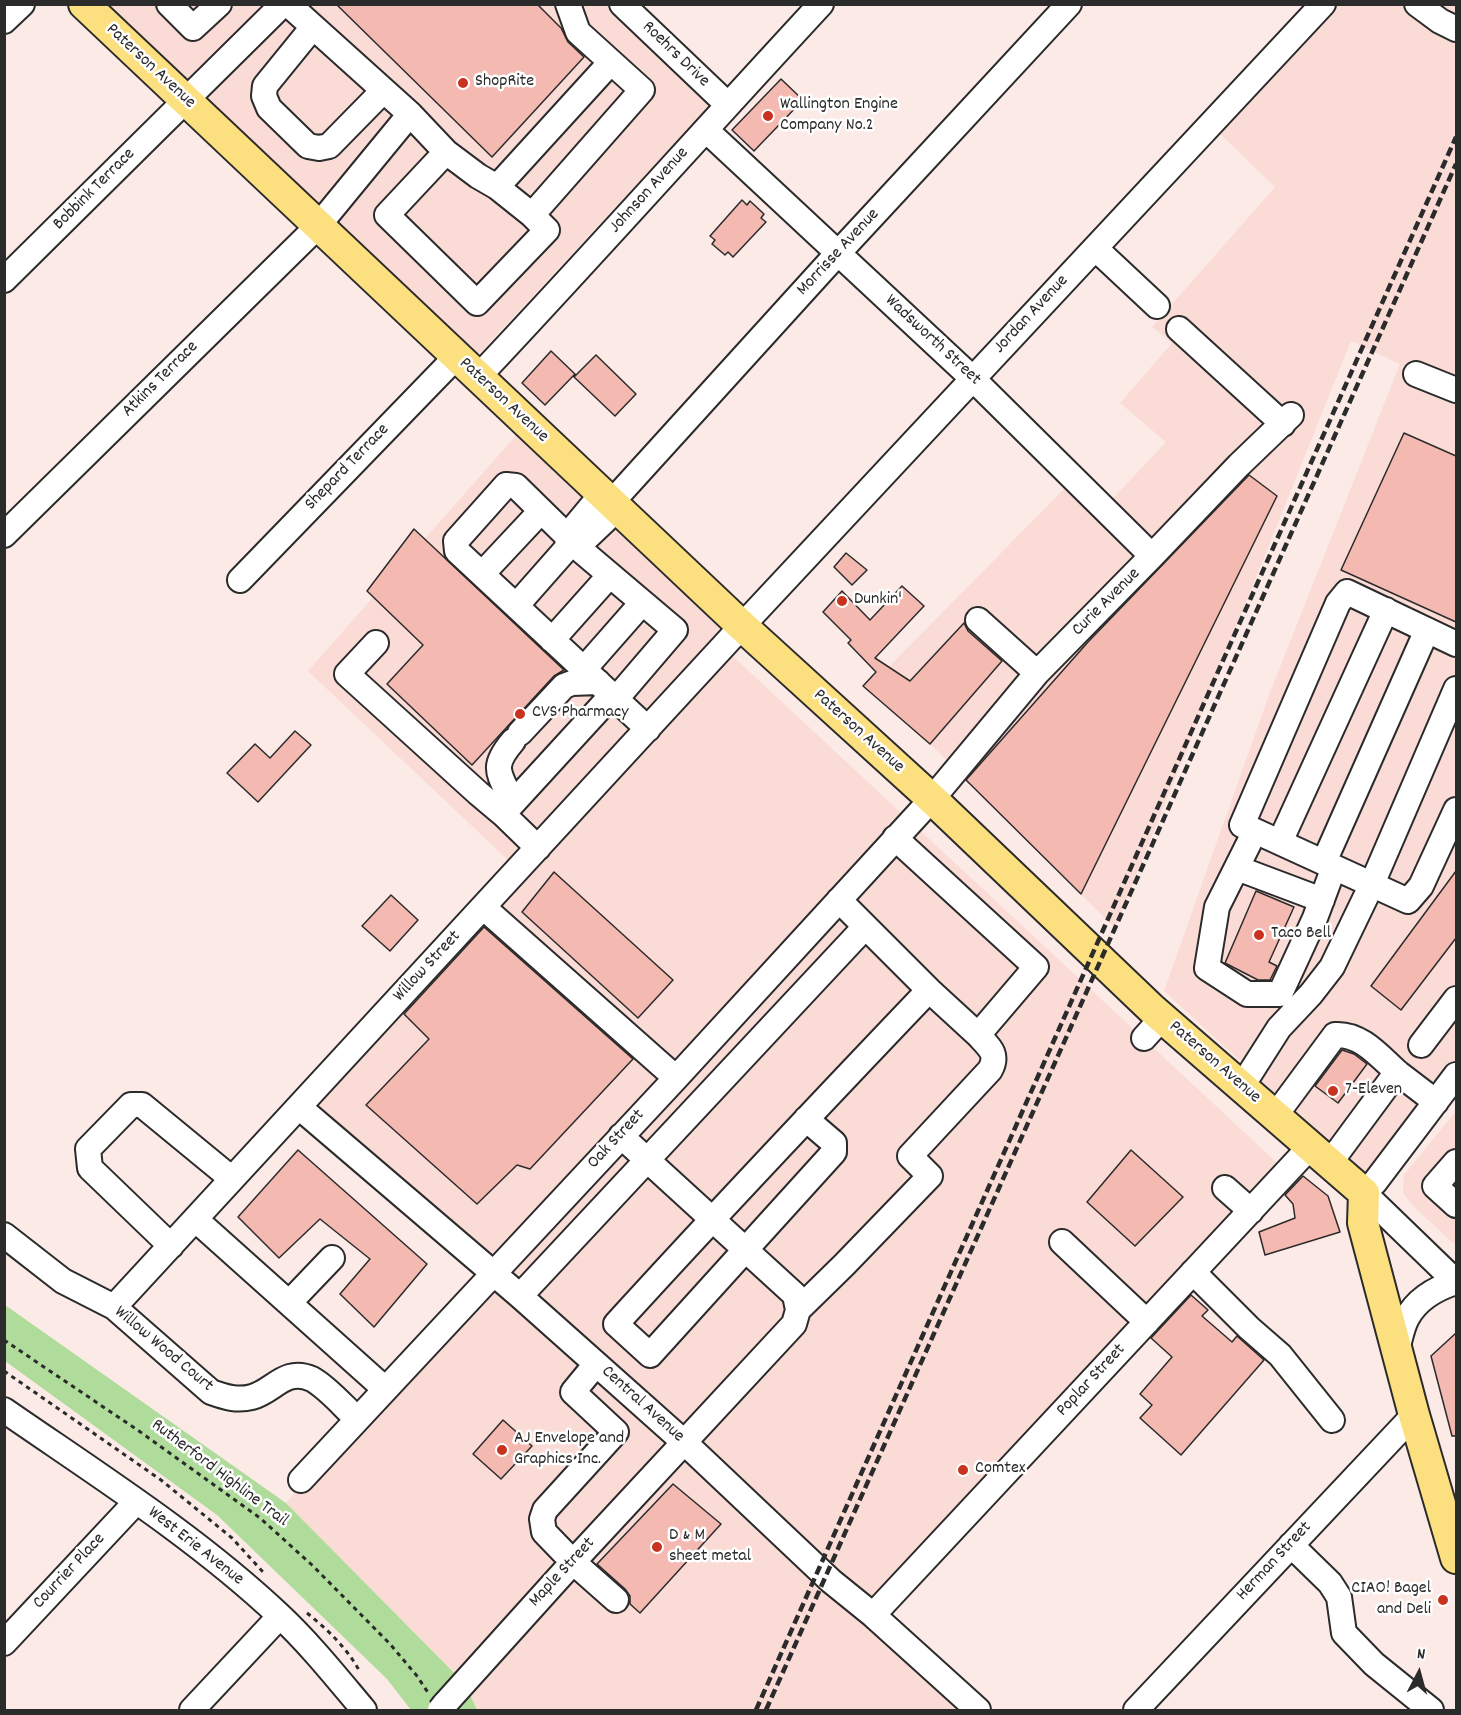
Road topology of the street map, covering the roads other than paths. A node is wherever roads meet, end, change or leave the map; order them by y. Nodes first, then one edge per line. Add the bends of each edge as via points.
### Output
1 (22, 4) edge
2 (84, 4) edge
3 (169, 4) edge
4 (219, 4) edge
5 (283, 4) edge
6 (288, 4) edge
7 (567, 4) edge
8 (622, 4) edge
9 (821, 4) edge
10 (1069, 4) edge
11 (1323, 4) edge
12 (1417, 4) edge
13 (4, 21) edge
14 (313, 27) junction
15 (1456, 29) edge
16 (611, 62) junction
17 (383, 91) junction
18 (186, 101) junction
19 (728, 105) junction
20 (410, 114) junction
21 (706, 130) junction
22 (446, 152) junction
23 (497, 187) junction
24 (532, 216) junction
25 (318, 226) junction
26 (1095, 248) junction
27 (838, 254) junction
28 (4, 280) edge
29 (1157, 306) dead end
30 (1179, 328) dead end
31 (456, 357) junction
32 (1416, 374) dead end
33 (478, 377) junction
34 (972, 378) junction
35 (1456, 390) edge
36 (610, 502) junction
37 (542, 511) junction
38 (4, 535) edge
39 (571, 544) junction
40 (1152, 556) junction
41 (482, 574) junction
42 (610, 575) junction
43 (240, 580) dead end
44 (642, 603) junction
45 (516, 606) junction
46 (1386, 610) junction
47 (978, 620) dead end
48 (742, 626) junction
49 (1426, 630) junction
50 (552, 640) junction
51 (376, 644) dead end
52 (1456, 644) edge
53 (1038, 673) junction
54 (602, 686) junction
55 (1456, 689) edge
56 (648, 729) junction
57 (932, 799) junction
58 (508, 808) junction
59 (1456, 810) edge
60 (1256, 831) junction
61 (895, 838) junction
62 (1280, 842) junction
63 (538, 848) junction
64 (1329, 864) junction
65 (1237, 868) junction
66 (1372, 884) junction
67 (839, 900) junction
68 (1322, 900) junction
69 (483, 907) junction
70 (865, 927) junction
71 (928, 990) junction
72 (1456, 999) edge
73 (978, 1035) junction
74 (1421, 1044) dead end
75 (1397, 1072) junction
76 (1456, 1075) edge
77 (676, 1078) junction
78 (1242, 1086) junction
79 (1436, 1102) junction
80 (298, 1107) junction
81 (1275, 1116) junction
82 (806, 1119) junction
83 (621, 1136) junction
84 (1320, 1155) junction
85 (648, 1160) junction
86 (1456, 1162) edge
87 (232, 1179) junction
88 (1225, 1188) dead end
89 (1364, 1193) junction
90 (1456, 1205) edge
91 (1251, 1211) junction
92 (195, 1219) junction
93 (712, 1219) junction
94 (4, 1235) edge
95 (1062, 1242) dead end
96 (171, 1246) junction
97 (746, 1250) junction
98 (332, 1258) dead end
99 (1193, 1272) junction
100 (494, 1273) junction
101 (1456, 1282) edge
102 (520, 1296) junction
103 (289, 1303) junction
104 (114, 1307) junction
105 (798, 1310) junction
106 (1147, 1322) junction
107 (1397, 1350) junction
108 (596, 1364) junction
109 (385, 1389) junction
110 (4, 1410) edge
111 (1414, 1415) junction
112 (357, 1419) junction
113 (1332, 1420) dead end
114 (685, 1443) junction
115 (301, 1480) dead end
116 (136, 1502) junction
117 (1291, 1545) junction
118 (1456, 1558) edge
119 (573, 1562) junction
120 (616, 1600) dead end
121 (873, 1615) junction
122 (280, 1616) junction
123 (4, 1643) edge
124 (440, 1706) edge
125 (192, 1710) edge
126 (364, 1710) edge
127 (978, 1710) edge
128 (1137, 1710) edge
129 (1431, 1710) edge

1 - 13 street
2 - 18 main road, Paterson Avenue
3 - 4 street via 193,28
5 - 18 street, Bobbink Terrace
6 - 14 street
7 - 16 street via 578,32
8 - 19 street, Roehrs Drive
9 - 19 street, Johnson Avenue
10 - 27 street, Morrisse Avenue
11 - 26 street, Jordan Avenue
12 - 15 street
14 - 17 street
14 - 17 street via 265,86 264,96 269,108 308,146 329,146
16 - 23 street
16 - 24 street via 642,90
17 - 20 street
18 - 25 main road, Paterson Avenue
18 - 28 street, Bobbink Terrace
19 - 21 street, Johnson Avenue
20 - 22 street
20 - 25 street, Atkins Terrace
21 - 27 street, Wadsworth Street
21 - 33 street, Johnson Avenue
22 - 23 street
22 - 24 street via 387,215 477,303 547,230
23 - 24 street
25 - 31 main road, Paterson Avenue
25 - 38 street, Atkins Terrace
26 - 29 street
26 - 34 street, Jordan Avenue
27 - 34 street, Wadsworth Street
27 - 36 street, Morrisse Avenue
30 - 40 street, Curie Avenue via 1287,419
31 - 33 main road, Paterson Avenue
31 - 43 street, Shepard Terrace
32 - 35 street
33 - 36 main road, Paterson Avenue
34 - 40 street, Wadsworth Street
34 - 48 street, Jordan Avenue
36 - 39 street, Morrisse Avenue
36 - 48 main road, Paterson Avenue
37 - 39 street
37 - 41 street
37 - 41 street via 516,486 506,485 456,541 457,551
39 - 42 street
39 - 45 street, Morrisse Avenue
40 - 53 street, Curie Avenue
41 - 45 street
42 - 44 street
42 - 50 street
44 - 54 street
44 - 54 street via 675,630
45 - 50 street
46 - 49 street
46 - 60 street via 1347,592 1338,603 1242,825
46 - 62 street
47 - 53 street
48 - 56 street, Willow Street
48 - 57 main road, Paterson Avenue
49 - 52 street
49 - 64 street
50 - 54 street
51 - 58 street via 347,675 478,794
53 - 57 street, Curie Avenue
54 - 56 street
54 - 58 street
54 - 58 street via 564,686 502,755 499,774
55 - 66 street
56 - 63 street, Willow Street
57 - 61 street, Oak Street
57 - 78 main road, Paterson Avenue via 1153,1028
58 - 63 street
59 - 66 street via 1421,886 1408,901
60 - 62 street
60 - 65 street
61 - 67 street, Oak Street
61 - 73 street via 1036,967
62 - 64 street
63 - 69 street, Willow Street
64 - 66 street
64 - 68 street
65 - 68 street
65 - 68 street via 1217,907 1207,968 1248,994 1280,994
66 - 78 street via 1332,967 1279,1028
67 - 70 street
67 - 77 street, Oak Street
69 - 77 street
69 - 80 street, Willow Street
70 - 71 street
70 - 85 street
71 - 73 street
71 - 82 street
72 - 74 street
73 - 105 street, Maple Street via 994,1053 990,1071 910,1156 930,1176
75 - 79 street
75 - 81 street via 1368,1045 1346,1034 1335,1035
75 - 84 street, Poplar Street
76 - 79 street
77 - 83 street, Oak Street
78 - 81 main road, Paterson Avenue
79 - 89 street
80 - 87 street, Willow Street
80 - 100 street, Central Avenue
81 - 84 main road, Paterson Avenue
82 - 93 street
82 - 97 street via 834,1143 834,1152
83 - 85 street
83 - 100 street, Oak Street
84 - 89 main road, Paterson Avenue
84 - 91 street, Poplar Street
85 - 93 street
85 - 102 street
86 - 90 street via 1435,1186
87 - 92 street, Willow Street
87 - 96 street via 142,1105 131,1105 88,1149 90,1168
88 - 91 street
89 - 101 street
89 - 107 main road via 1362,1224
91 - 99 street, Poplar Street
92 - 96 street, Willow Street
92 - 103 street
93 - 97 street
93 - 97 street via 616,1324 650,1355
94 - 104 street, Willow Wood Court via 63,1281
95 - 106 street
96 - 104 street, Willow Street
97 - 105 street via 795,1295
98 - 103 street
99 - 106 street, Poplar Street
99 - 113 street via 1280,1355
100 - 102 street, Central Avenue
100 - 109 street, Oak Street
101 - 107 street via 1430,1293 1414,1307 1406,1319
102 - 108 street, Central Avenue
103 - 109 street
104 - 112 street, Willow Wood Court via 211,1392 225,1398 254,1397 279,1380 301,1376 321,1385
105 - 114 street, Maple Street via 794,1324
106 - 121 street, Poplar Street
107 - 111 main road
108 - 114 street, Central Avenue
108 - 119 street via 573,1392 616,1432 545,1510 542,1520 544,1532
109 - 112 street, Oak Street
110 - 116 street, West Erie Avenue
111 - 117 street, Herman Street
111 - 118 main road
112 - 115 street, Oak Street
114 - 119 street, Maple Street
114 - 121 street, Central Avenue via 831,1581
116 - 122 street, West Erie Avenue via 196,1545
116 - 123 street, Courrier Place
117 - 128 street, Herman Street
117 - 129 street via 1335,1590 1344,1633 1374,1664
119 - 120 street
119 - 124 street, Maple Street
121 - 127 street, Central Avenue
122 - 125 street
122 - 126 street, West Erie Avenue

